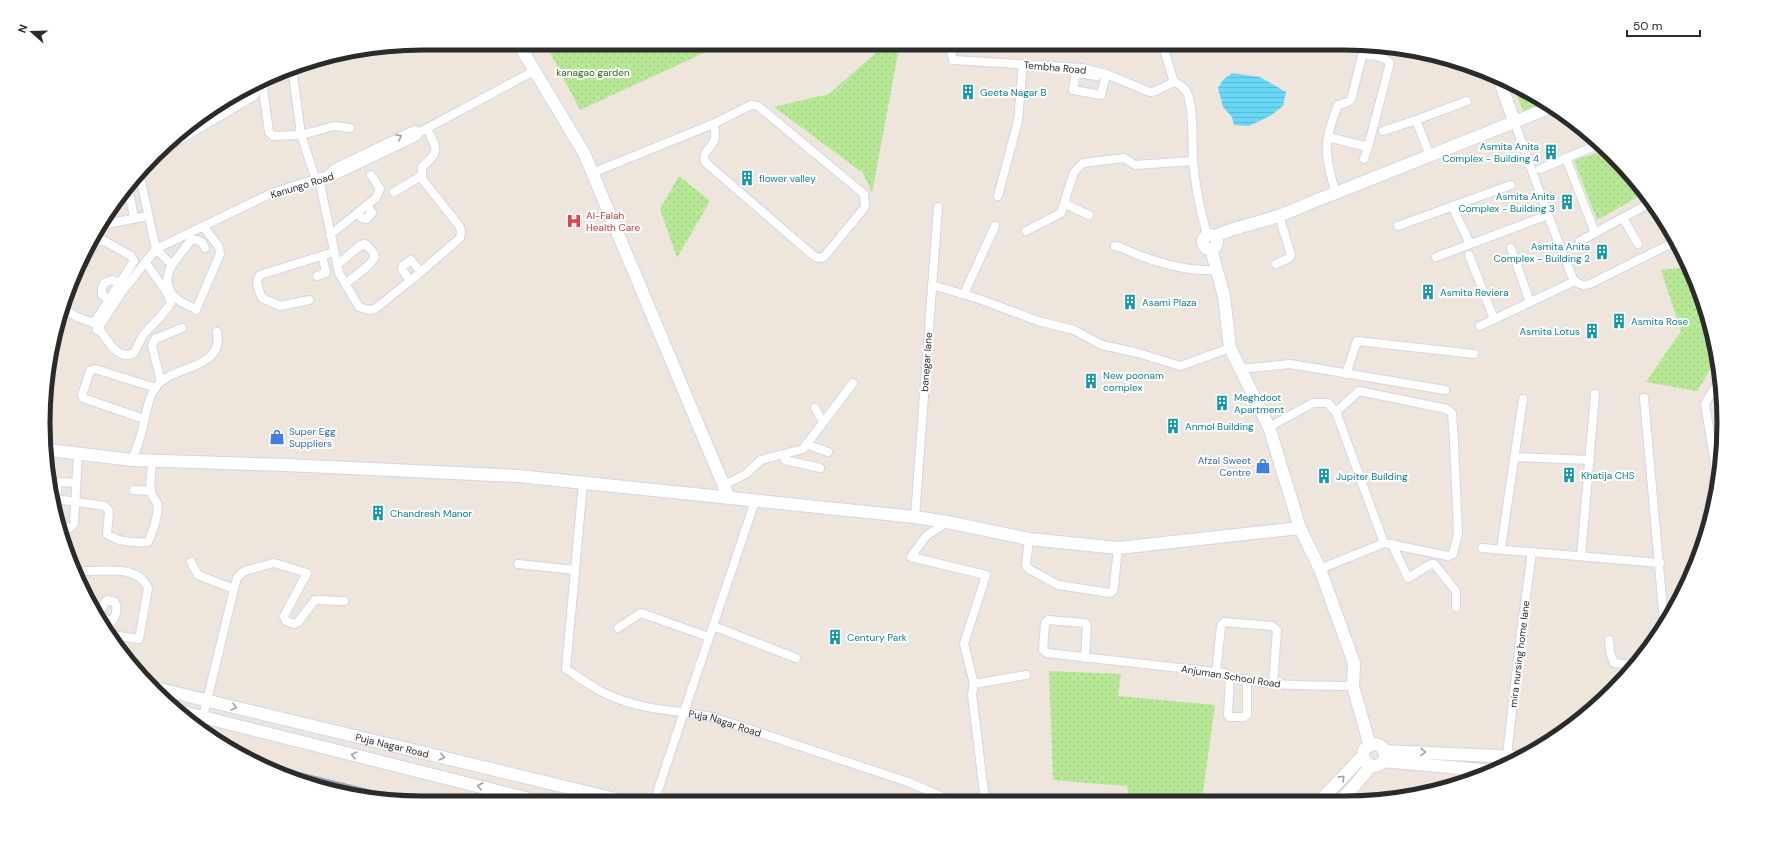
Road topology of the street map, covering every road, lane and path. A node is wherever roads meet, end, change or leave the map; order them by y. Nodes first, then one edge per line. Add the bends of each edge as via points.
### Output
1 (522, 50) edge
2 (951, 50) edge
3 (1164, 50) edge
4 (1023, 64) junction
5 (534, 71) junction
6 (293, 74) edge
7 (1174, 82) junction
8 (1501, 84) edge
9 (263, 86) edge
10 (256, 89) edge
11 (1467, 101) dead end
12 (222, 109) edge
13 (1545, 109) edge
14 (224, 113) junction
15 (1416, 120) junction
16 (1514, 121) junction
17 (713, 124) junction
18 (350, 128) dead end
19 (424, 130) junction
20 (1383, 131) dead end
21 (301, 135) junction
22 (184, 137) edge
23 (1328, 137) junction
24 (1594, 146) edge
25 (1368, 147) junction
26 (1430, 156) junction
27 (1566, 158) junction
28 (1364, 159) dead end
29 (1193, 161) junction
30 (1540, 168) dead end
31 (592, 173) junction
32 (370, 175) dead end
33 (421, 176) junction
34 (317, 179) junction
35 (140, 180) edge
36 (1510, 185) dead end
37 (394, 192) dead end
38 (129, 193) edge
39 (1336, 193) junction
40 (998, 196) dead end
41 (1064, 204) junction
42 (1646, 205) edge
43 (1452, 206) junction
44 (938, 207) dead end
45 (1089, 215) dead end
46 (1548, 215) junction
47 (148, 216) junction
48 (1278, 216) junction
49 (134, 218) junction
50 (1623, 218) junction
51 (108, 223) edge
52 (203, 226) junction
53 (996, 226) dead end
54 (1398, 226) dead end
55 (1026, 231) dead end
56 (1595, 233) junction
57 (330, 235) junction
58 (1211, 236) junction
59 (1580, 241) dead end
60 (97, 242) edge
61 (1470, 244) junction
62 (1638, 244) dead end
63 (1671, 244) edge
64 (1115, 246) dead end
65 (206, 248) dead end
66 (1511, 248) dead end
67 (156, 249) junction
68 (334, 252) junction
69 (1470, 255) dead end
70 (322, 256) junction
71 (1436, 257) dead end
72 (146, 263) junction
73 (1276, 264) dead end
74 (172, 265) junction
75 (337, 265) junction
76 (1216, 270) junction
77 (421, 272) junction
78 (317, 276) dead end
79 (410, 281) junction
80 (1575, 281) junction
81 (345, 284) junction
82 (932, 285) junction
83 (119, 289) junction
84 (964, 294) junction
85 (109, 299) junction
86 (309, 300) dead end
87 (1530, 302) junction
88 (67, 311) edge
89 (1494, 319) junction
90 (1480, 326) dead end
91 (97, 327) junction
92 (182, 328) dead end
93 (217, 332) dead end
94 (1230, 348) junction
95 (1474, 354) dead end
96 (1240, 369) junction
97 (1346, 374) junction
98 (161, 381) junction
99 (853, 383) dead end
100 (1715, 387) edge
101 (156, 388) junction
102 (1445, 390) dead end
103 (1595, 394) dead end
104 (1644, 398) dead end
105 (1523, 399) dead end
106 (815, 408) dead end
107 (1336, 412) junction
108 (144, 418) junction
109 (823, 422) junction
110 (1269, 426) junction
111 (806, 444) junction
112 (51, 450) edge
113 (828, 452) dead end
114 (78, 454) junction
115 (1515, 457) junction
116 (782, 458) junction
117 (132, 460) junction
118 (1590, 460) junction
119 (152, 461) junction
120 (1715, 463) edge
121 (820, 468) dead end
122 (76, 483) junction
123 (583, 483) junction
124 (724, 485) junction
125 (134, 490) dead end
126 (56, 491) edge
127 (150, 491) junction
128 (729, 498) junction
129 (58, 500) edge
130 (755, 501) junction
131 (75, 503) junction
132 (915, 517) junction
133 (946, 522) junction
134 (65, 527) edge
135 (1300, 528) junction
136 (1029, 539) junction
137 (1388, 544) junction
138 (1118, 548) junction
139 (1482, 548) dead end
140 (1501, 548) junction
141 (1532, 552) junction
142 (1581, 556) junction
143 (191, 562) dead end
144 (1660, 563) junction
145 (518, 564) dead end
146 (1320, 569) junction
147 (575, 570) junction
148 (81, 574) edge
149 (234, 588) junction
150 (344, 601) dead end
151 (1456, 607) dead end
152 (100, 610) edge
153 (1664, 615) edge
154 (105, 618) edge
155 (110, 623) junction
156 (111, 626) edge
157 (713, 626) junction
158 (618, 628) dead end
159 (116, 635) edge
160 (709, 637) junction
161 (1609, 640) dead end
162 (796, 658) dead end
163 (1085, 658) junction
164 (1628, 664) edge
165 (1216, 672) junction
166 (1026, 675) dead end
167 (1230, 676) junction
168 (1247, 679) junction
169 (974, 684) junction
170 (1273, 684) junction
171 (1353, 686) junction
172 (162, 690) edge
173 (207, 700) junction
174 (684, 712) junction
175 (190, 714) edge
176 (203, 717) junction
177 (1370, 746) junction
178 (1364, 756) junction
179 (1383, 756) junction
180 (1511, 757) edge
181 (1505, 760) edge
182 (1372, 766) junction
183 (1483, 769) edge
184 (517, 796) edge
185 (603, 796) edge
186 (656, 796) edge
187 (940, 796) edge
188 (984, 796) edge
189 (1325, 796) edge
190 (1346, 796) edge

1 - 5 street
2 - 4 street, Tembha Road via 953,60
3 - 7 street
4 - 7 street, Tembha Road via 1082,68 1150,92 1156,92
4 - 40 street via 1018,121
5 - 19 street, Kanungo Road
5 - 31 street via 584,154
6 - 21 street
7 - 29 street via 1181,84 1188,93
8 - 16 street
9 - 21 street via 270,135
10 - 14 street via 254,96
11 - 15 street
12 - 14 street
13 - 16 street
14 - 22 street
15 - 20 street
15 - 26 street
16 - 26 street
16 - 46 street
17 - 17 street via 751,105 758,106 864,194 864,207 824,257 814,257 705,162 705,154 716,136
17 - 31 street
18 - 21 street via 334,126
19 - 33 street via 436,145 436,152 422,167
19 - 34 street, Kanungo Road via 416,137 336,175
21 - 34 street
23 - 25 street
23 - 25 street via 1329,127 1338,105 1351,100 1362,56 1369,54 1390,63
23 - 39 street via 1327,157
24 - 27 street
25 - 28 street
26 - 39 street
27 - 30 street
27 - 56 street
29 - 41 street via 1135,165 1124,158 1083,163 1074,172
29 - 58 street via 1199,207
31 - 124 street
32 - 57 street via 380,189 376,198
33 - 37 street
33 - 77 street via 460,227 461,232 460,238
34 - 52 street, Kanungo Road via 272,193
34 - 57 street
35 - 47 street
36 - 43 street
38 - 49 street
39 - 48 street
41 - 45 street
41 - 55 street via 1061,213
42 - 50 street
43 - 54 street
43 - 61 street
44 - 82 street, banegar lane
46 - 61 street
46 - 80 street
47 - 49 street
47 - 67 street
48 - 58 street
48 - 73 street via 1291,255
49 - 51 street
50 - 56 street
50 - 62 street
52 - 67 street, Kanungo Road
52 - 74 street via 219,247 220,254 196,310 176,299 167,286 166,281
53 - 84 street
56 - 59 street
57 - 68 street
58 - 76 street via 1218,240 1217,245 1211,249
60 - 83 street via 103,240 131,256 134,262
61 - 71 street
63 - 80 street via 1590,284 1584,286
64 - 76 street via 1184,268
65 - 74 street via 201,241 191,240
66 - 87 street
67 - 72 street, Kanungo Road
67 - 74 street
68 - 70 street
68 - 75 street
69 - 89 street
70 - 78 street via 326,273
70 - 86 street via 260,274 257,278 262,298 280,306
72 - 83 street, Kanungo Road
72 - 91 street via 171,302 143,335 134,353 127,356 120,354
75 - 81 street
75 - 81 street via 361,245 365,244 373,252 373,261
76 - 94 street via 1224,296
77 - 79 street
77 - 79 street via 412,260 408,262 402,269
79 - 81 street via 375,309 369,310 359,307
80 - 87 street
82 - 84 street
82 - 132 street, banegar lane
83 - 85 street
83 - 85 street via 112,280 104,283 102,295
83 - 91 street, Kanungo Road
84 - 94 street via 1038,321 1074,330 1102,345 1138,352 1180,366
85 - 91 street
87 - 89 street
88 - 91 street
89 - 90 street
92 - 98 street via 152,342
93 - 98 street via 218,343 211,357
94 - 96 street
95 - 97 street via 1357,341
96 - 97 street via 1290,364
96 - 110 street
97 - 102 street
98 - 101 street
99 - 109 street
100 - 120 street via 1705,404
101 - 108 street
101 - 108 street via 95,369 90,371 83,398
103 - 118 street
104 - 144 street
105 - 115 street
106 - 109 street
107 - 110 street via 1328,403 1313,403
107 - 137 street
107 - 137 street via 1359,391 1452,412 1458,534 1453,554 1448,556
108 - 117 street
109 - 111 street
110 - 135 street
111 - 113 street
111 - 116 street
112 - 114 street
114 - 117 street
114 - 122 street
115 - 118 street
115 - 140 street
116 - 121 street
116 - 124 street via 761,460 746,474
117 - 119 street
118 - 142 street
119 - 123 street via 518,476
119 - 127 street
122 - 126 street via 59,482
122 - 131 street
123 - 128 street
123 - 147 street
124 - 128 street
125 - 127 street
127 - 131 street via 158,508 148,542 111,538 107,534 108,508
128 - 130 street
129 - 131 street
130 - 132 street
130 - 157 street, Puja Nagar Road
131 - 134 street via 74,524 70,528
132 - 133 street
133 - 136 street
133 - 169 street via 926,536 911,557 986,575 964,644
135 - 138 street
135 - 146 street
136 - 138 street
136 - 138 street via 1026,565 1029,569 1058,585 1110,593 1113,591
137 - 146 street
137 - 151 street via 1408,578 1434,564 1456,591
139 - 140 street
140 - 141 street
141 - 142 street
141 - 180 street, mira nursing home lane via 1521,632
142 - 144 street
143 - 149 street via 198,576
144 - 153 street
145 - 147 street
146 - 171 street via 1354,663
147 - 174 street via 566,669 601,691 634,704
148 - 159 street via 86,571 128,571 137,574 146,584 148,588 139,639
149 - 150 street via 237,578 244,571 274,563 307,574 284,616 286,621 297,624 315,600
149 - 173 street
152 - 155 street via 107,600 115,602 117,607
154 - 155 street
155 - 156 street
157 - 160 street, Puja Nagar Road
157 - 162 street
158 - 160 street via 641,613
160 - 174 street, Puja Nagar Road
161 - 164 street via 1614,663
163 - 163 street, Anjuman School Road via 1047,653 1043,650 1045,623 1048,620 1085,623
163 - 165 street, Anjuman School Road
165 - 167 street, Anjuman School Road via 1224,672
165 - 170 street via 1221,626 1224,622 1272,626 1277,630
166 - 169 street
167 - 168 street, Anjuman School Road
167 - 168 street via 1230,717 1246,715
168 - 170 street, Anjuman School Road
169 - 188 street via 972,694
170 - 171 street, Anjuman School Road
171 - 177 street
172 - 173 street, Puja Nagar Road
173 - 176 street
173 -> 185 street, Puja Nagar Road
174 - 186 street
174 - 187 street, Puja Nagar Road via 712,717 908,782
175 - 176 street, Puja Nagar Road
184 -> 176 street, Puja Nagar Road
177 - 178 street via 1365,750
177 - 179 street via 1377,745
178 - 182 street via 1366,762
189 -> 178 street
179 -> 181 street
179 - 182 street via 1378,765
179 - 183 street
182 - 190 street

